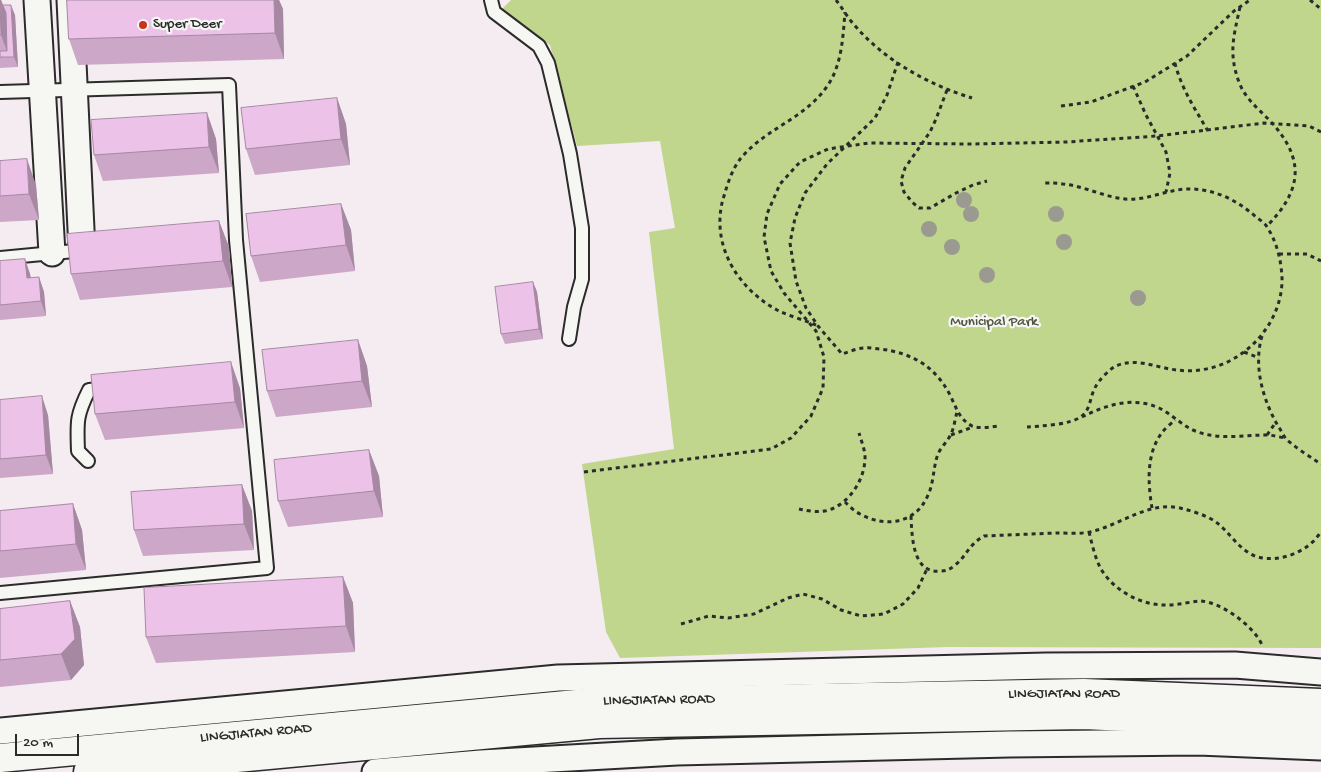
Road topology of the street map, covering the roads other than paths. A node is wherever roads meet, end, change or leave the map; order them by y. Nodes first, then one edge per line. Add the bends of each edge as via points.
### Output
1 (37, 0) edge
2 (70, 0) edge
3 (491, 0) edge
4 (42, 90) junction
5 (75, 90) junction
6 (0, 92) edge
7 (92, 249) joint
8 (52, 253) junction
9 (0, 258) edge
10 (569, 339) dead end
11 (127, 387) edge
12 (88, 460) dead end
13 (0, 593) edge
14 (1321, 672) edge
15 (1321, 704) edge
16 (1321, 726) edge
17 (0, 730) edge
18 (1321, 747) edge
19 (0, 758) edge
20 (88, 772) edge
21 (374, 772) edge

1 - 4 street
2 - 5 street
3 - 10 lane via 494,12 539,46 548,63 570,154 582,228 582,279
4 - 5 lane
4 - 6 lane
4 - 8 street via 43,175
5 - 7 street
5 - 13 lane via 229,85 232,240 256,501 267,568
7 - 8 lane
8 - 9 lane
11 - 12 lane via 89,390 77,423 78,451
14 - 17 street via 1235,665 1046,666 558,678
15 - 19 main road, LINGJIATAN ROAD via 1084,693 598,702
16 - 20 main road, LINGJIATAN ROAD via 1084,715 599,724
18 - 21 street via 1198,742 676,752

